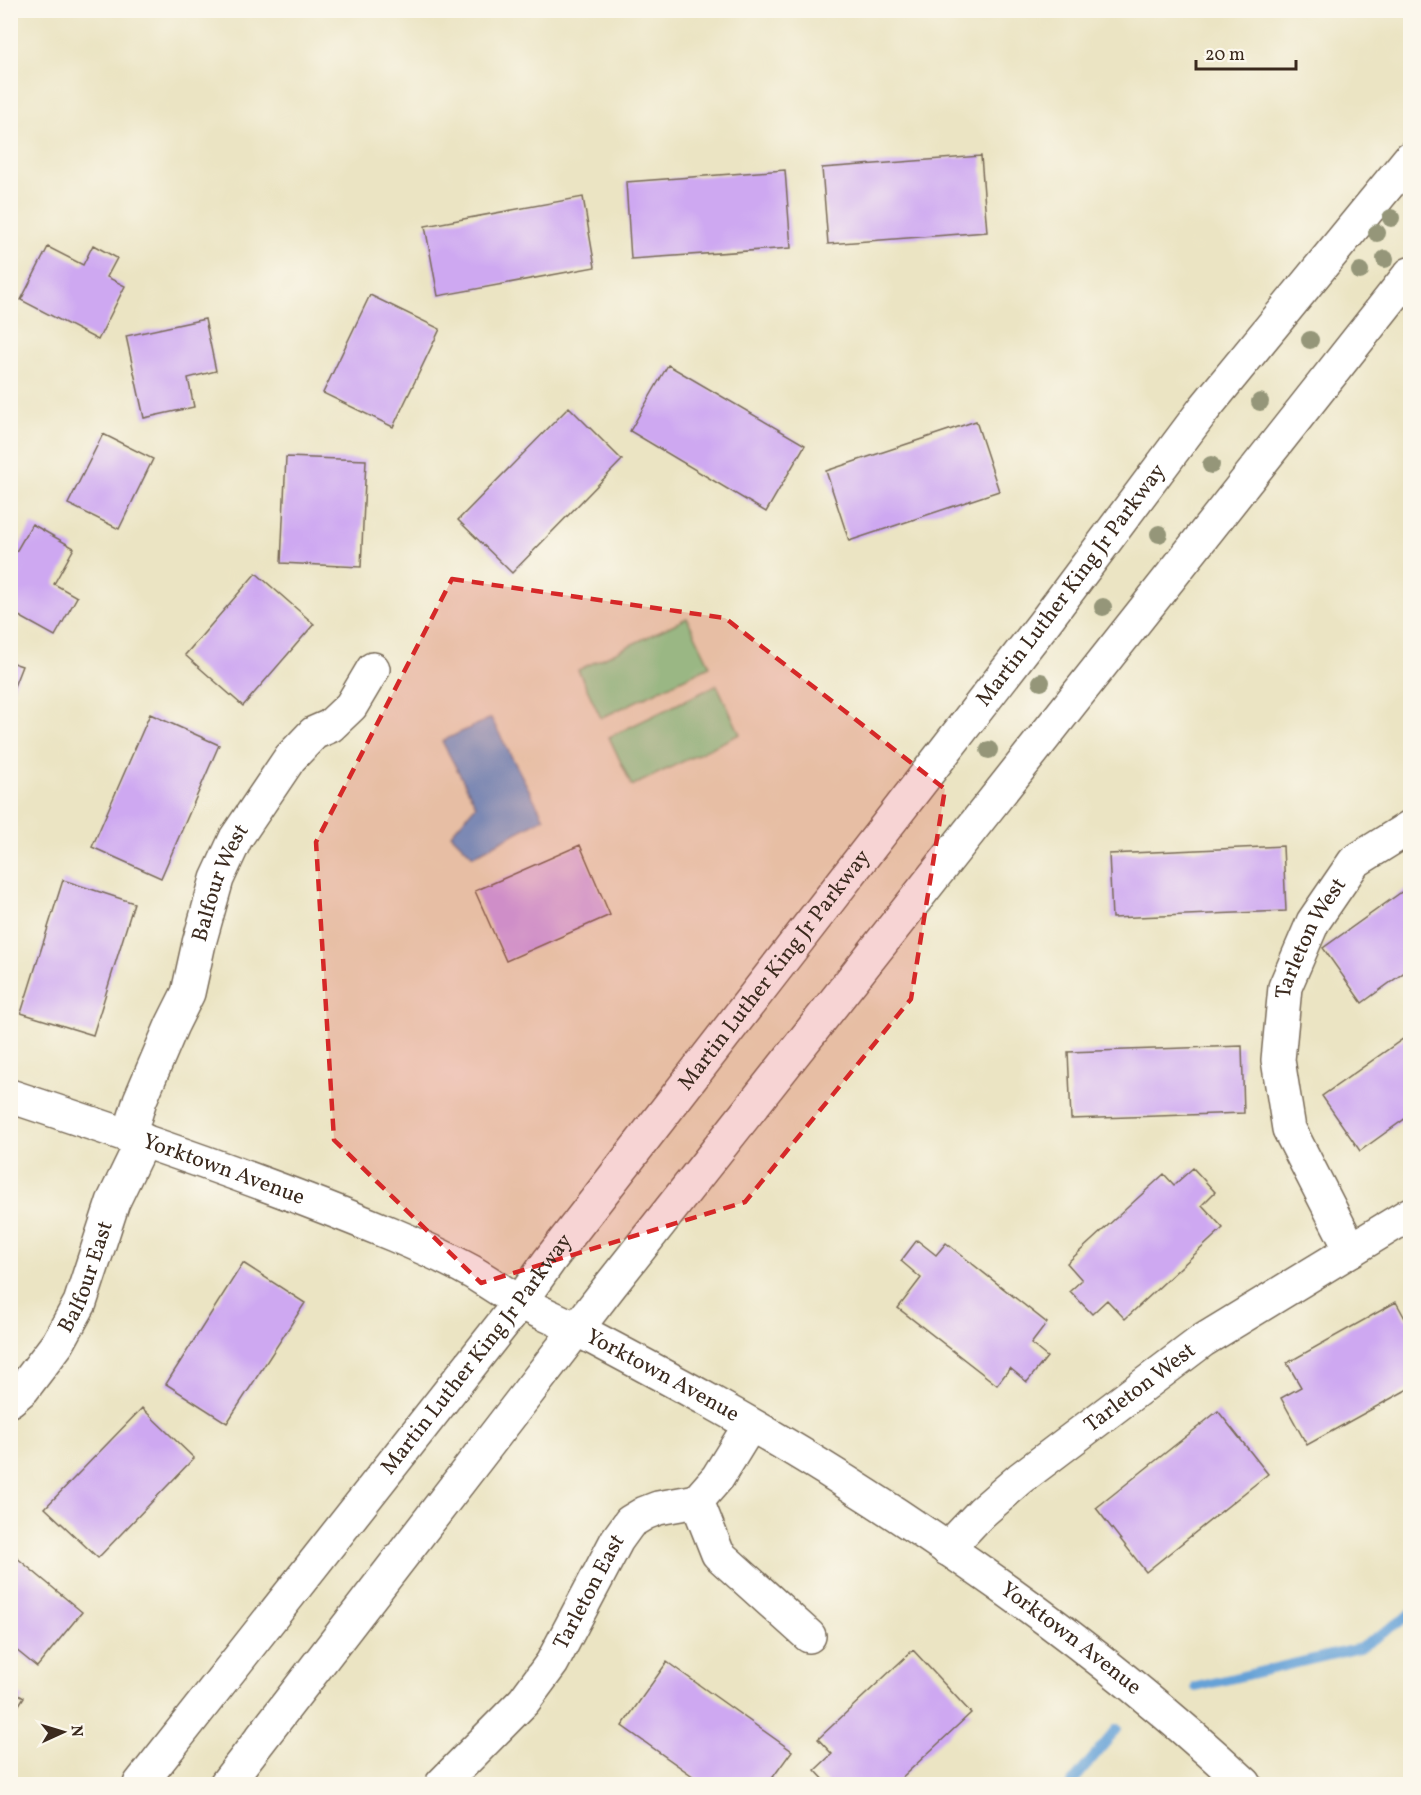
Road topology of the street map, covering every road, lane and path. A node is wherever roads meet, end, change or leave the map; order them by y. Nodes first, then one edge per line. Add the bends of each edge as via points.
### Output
1 (1410, 158) edge
2 (1410, 274) edge
3 (373, 669) dead end
4 (1410, 827) edge
5 (10, 1096) edge
6 (136, 1138) junction
7 (1410, 1214) edge
8 (1351, 1250) junction
9 (520, 1302) junction
10 (576, 1329) junction
11 (10, 1400) edge
12 (750, 1425) junction
13 (697, 1501) junction
14 (947, 1549) junction
15 (809, 1636) dead end
16 (140, 1785) edge
17 (226, 1785) edge
18 (442, 1785) edge
19 (1245, 1785) edge

1 - 9 main road, Martin Luther King Jr Parkway via 1204,409 1044,623
2 - 10 main road
3 - 6 main road, Balfour West via 351,705 330,726 314,733 290,758 236,838 216,879 188,993 140,1100
4 - 8 main road, Tarleton West via 1354,862 1313,922 1285,987 1278,1060 1289,1129
5 - 6 main road, Yorktown Avenue
6 - 9 main road, Yorktown Avenue via 396,1236 467,1270
6 - 11 main road, Balfour East via 80,1303 58,1343
7 - 8 main road, Tarleton West
8 - 14 main road, Tarleton West via 1202,1341 1021,1478
9 - 10 main road, Yorktown Avenue
9 - 16 main road, Martin Luther King Jr Parkway
10 - 12 main road, Yorktown Avenue
10 - 17 main road
12 - 13 main road via 718,1478
12 - 14 main road, Yorktown Avenue via 845,1481
13 - 15 main road via 718,1554
13 - 18 main road, Tarleton East via 658,1508 630,1522 552,1663 524,1701
14 - 19 main road, Yorktown Avenue via 1131,1685

